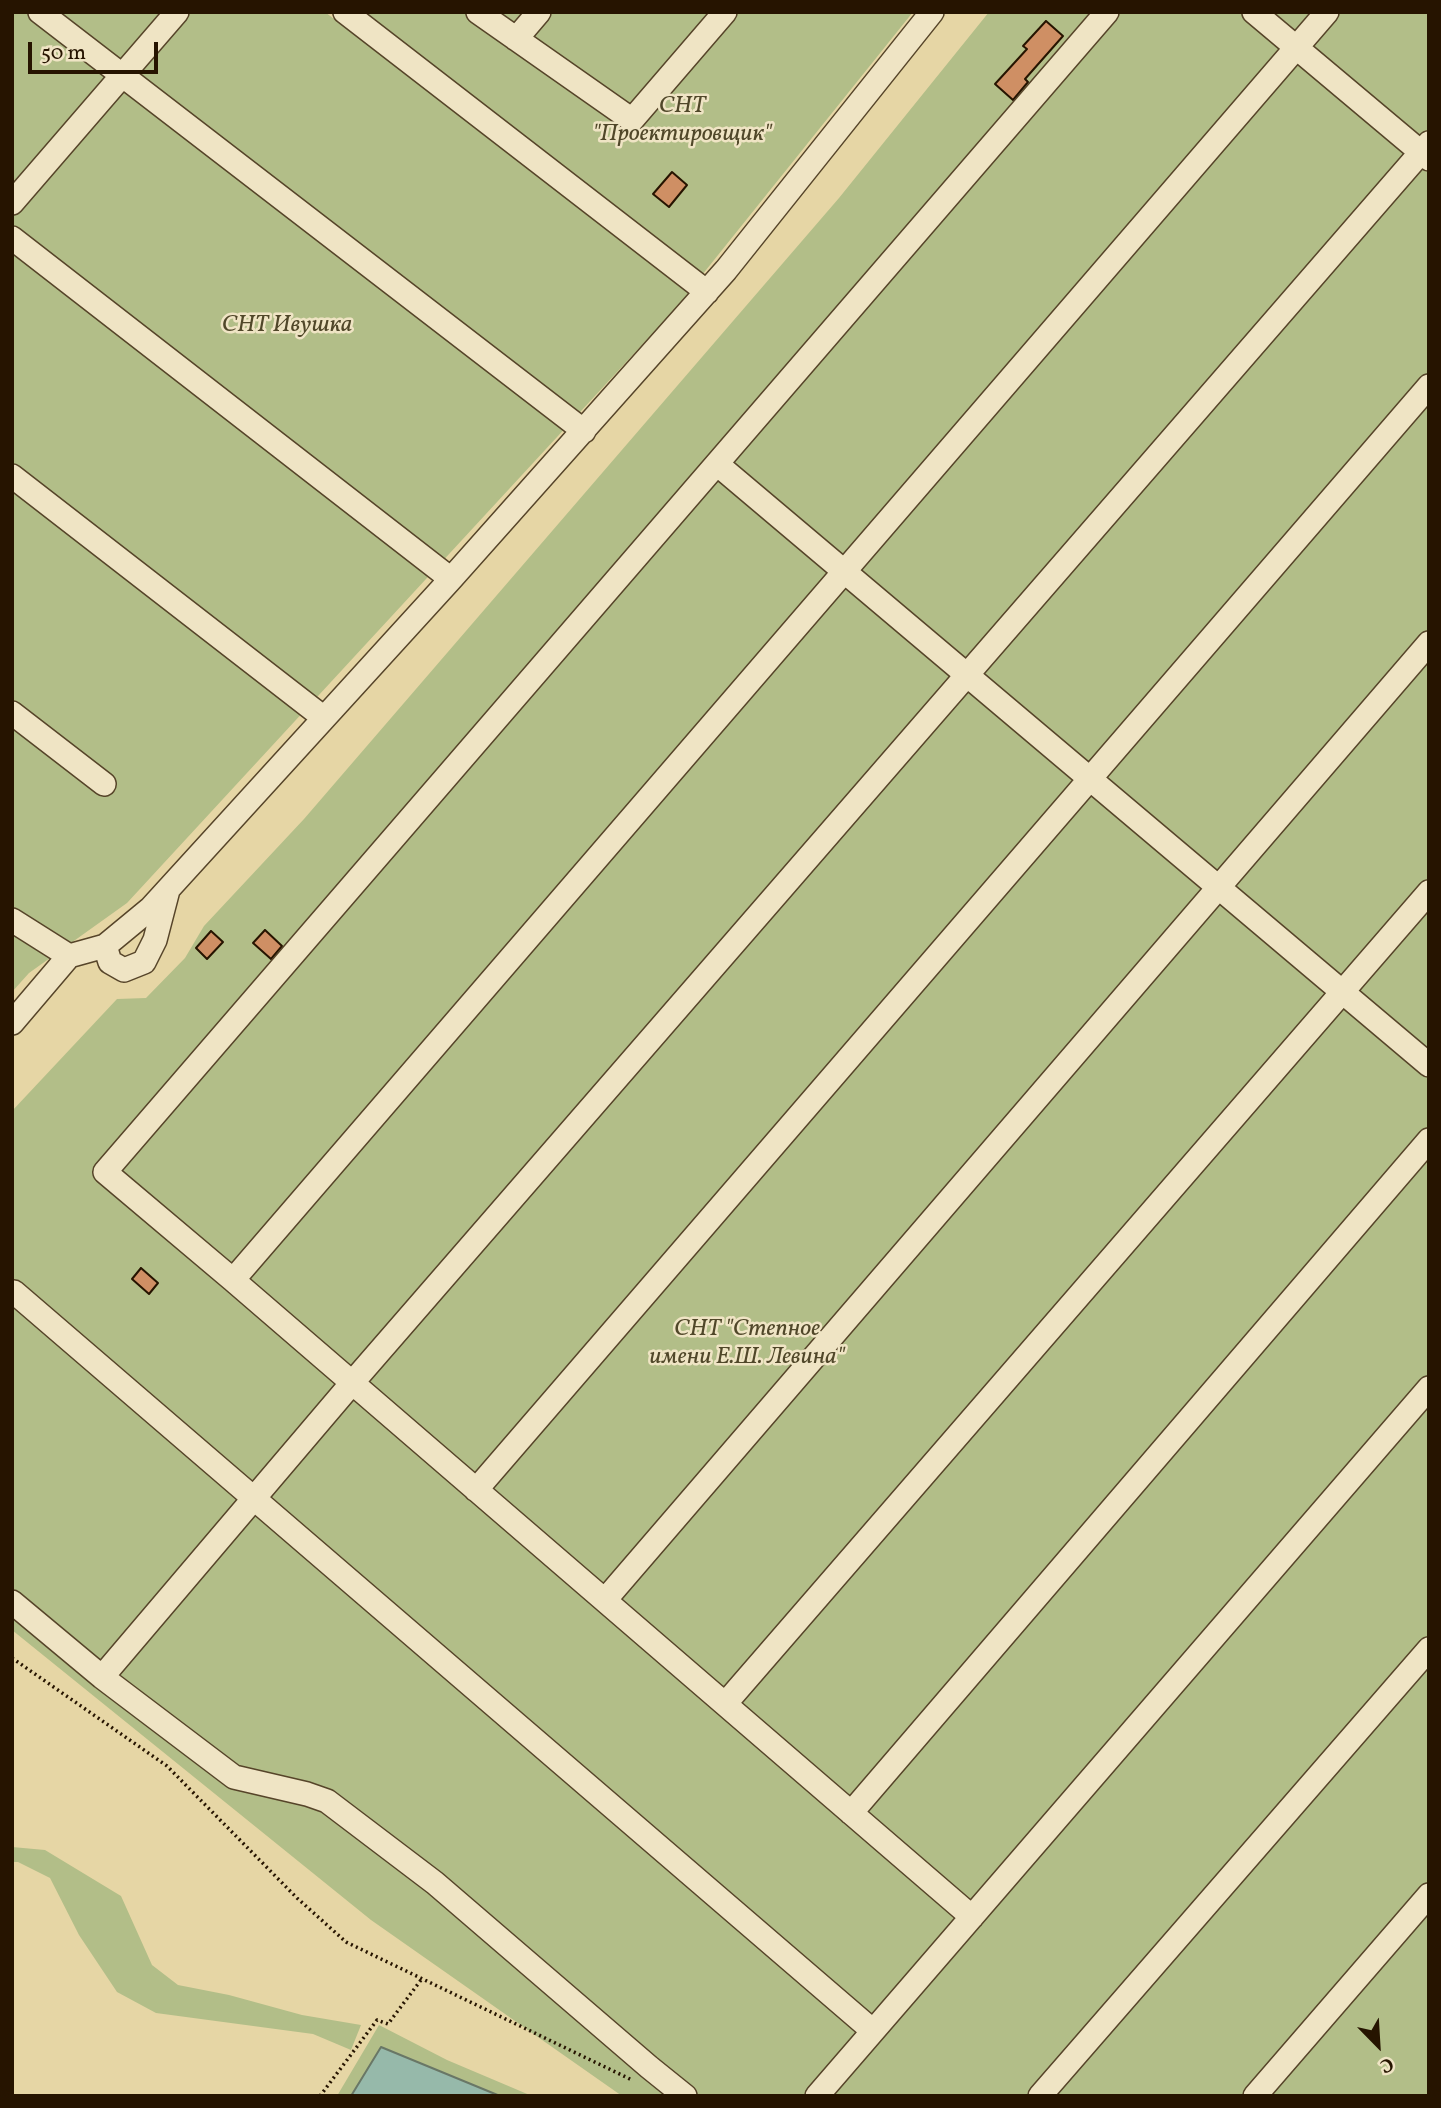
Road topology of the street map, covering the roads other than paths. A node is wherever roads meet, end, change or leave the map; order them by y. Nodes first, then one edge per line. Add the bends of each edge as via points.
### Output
1 (40, 12) edge
2 (177, 12) edge
3 (345, 12) edge
4 (478, 12) edge
5 (539, 12) edge
6 (725, 12) edge
7 (932, 12) edge
8 (1107, 12) edge
9 (1254, 12) edge
10 (1327, 12) edge
11 (516, 39) junction
12 (1297, 47) junction
13 (122, 76) junction
14 (1426, 151) edge
15 (12, 203) edge
16 (12, 238) edge
17 (707, 292) junction
18 (1429, 386) edge
19 (584, 431) junction
20 (717, 464) junction
21 (12, 476) edge
22 (844, 572) junction
23 (451, 579) junction
24 (1429, 643) edge
25 (967, 675) junction
26 (12, 713) edge
27 (324, 718) junction
28 (1090, 779) junction
29 (104, 784) dead end
30 (1219, 887) junction
31 (168, 890) junction
32 (1429, 891) edge
33 (12, 920) edge
34 (105, 946) junction
35 (69, 956) junction
36 (1342, 992) junction
37 (12, 1023) edge
38 (1429, 1065) edge
39 (1429, 1140) edge
40 (233, 1280) junction
41 (15, 1292) dead end
42 (352, 1383) junction
43 (1429, 1388) edge
44 (476, 1490) junction
45 (254, 1499) junction
46 (605, 1600) junction
47 (12, 1602) edge
48 (1429, 1649) edge
49 (102, 1677) junction
50 (725, 1704) junction
51 (851, 1813) junction
52 (1429, 1895) edge
53 (972, 1917) junction
54 (873, 2031) junction
55 (685, 2096) edge
56 (817, 2096) edge
57 (1040, 2096) edge
58 (1255, 2096) edge

1 - 13 street
2 - 13 street
3 - 17 street
4 - 11 street
5 - 11 street
6 - 11 street via 632,120
7 - 17 street
8 - 20 street
9 - 12 street
10 - 12 street
12 - 14 street
12 - 22 street
13 - 15 street
13 - 19 street
14 - 25 street
16 - 23 street
17 - 19 street
18 - 28 street
19 - 23 street
20 - 22 street
20 - 40 street via 105,1172
21 - 27 street
22 - 25 street
22 - 40 street
23 - 27 street
24 - 30 street
25 - 28 street
25 - 42 street
26 - 29 street
27 - 31 street
28 - 30 street
28 - 44 street
30 - 36 street
30 - 46 street
31 - 34 street
31 - 34 street via 144,962 124,970 110,962
32 - 36 street
33 - 35 street
34 - 35 street
35 - 37 street
36 - 38 street
36 - 50 street
39 - 51 street
40 - 42 street
41 - 45 street
42 - 44 street
42 - 45 street
43 - 53 street
44 - 46 street
45 - 49 street
45 - 54 street
46 - 50 street
47 - 49 street
48 - 57 street
49 - 55 street via 234,1777 327,1801 435,1883
50 - 51 street
51 - 53 street
52 - 58 street
53 - 54 street
54 - 56 street

